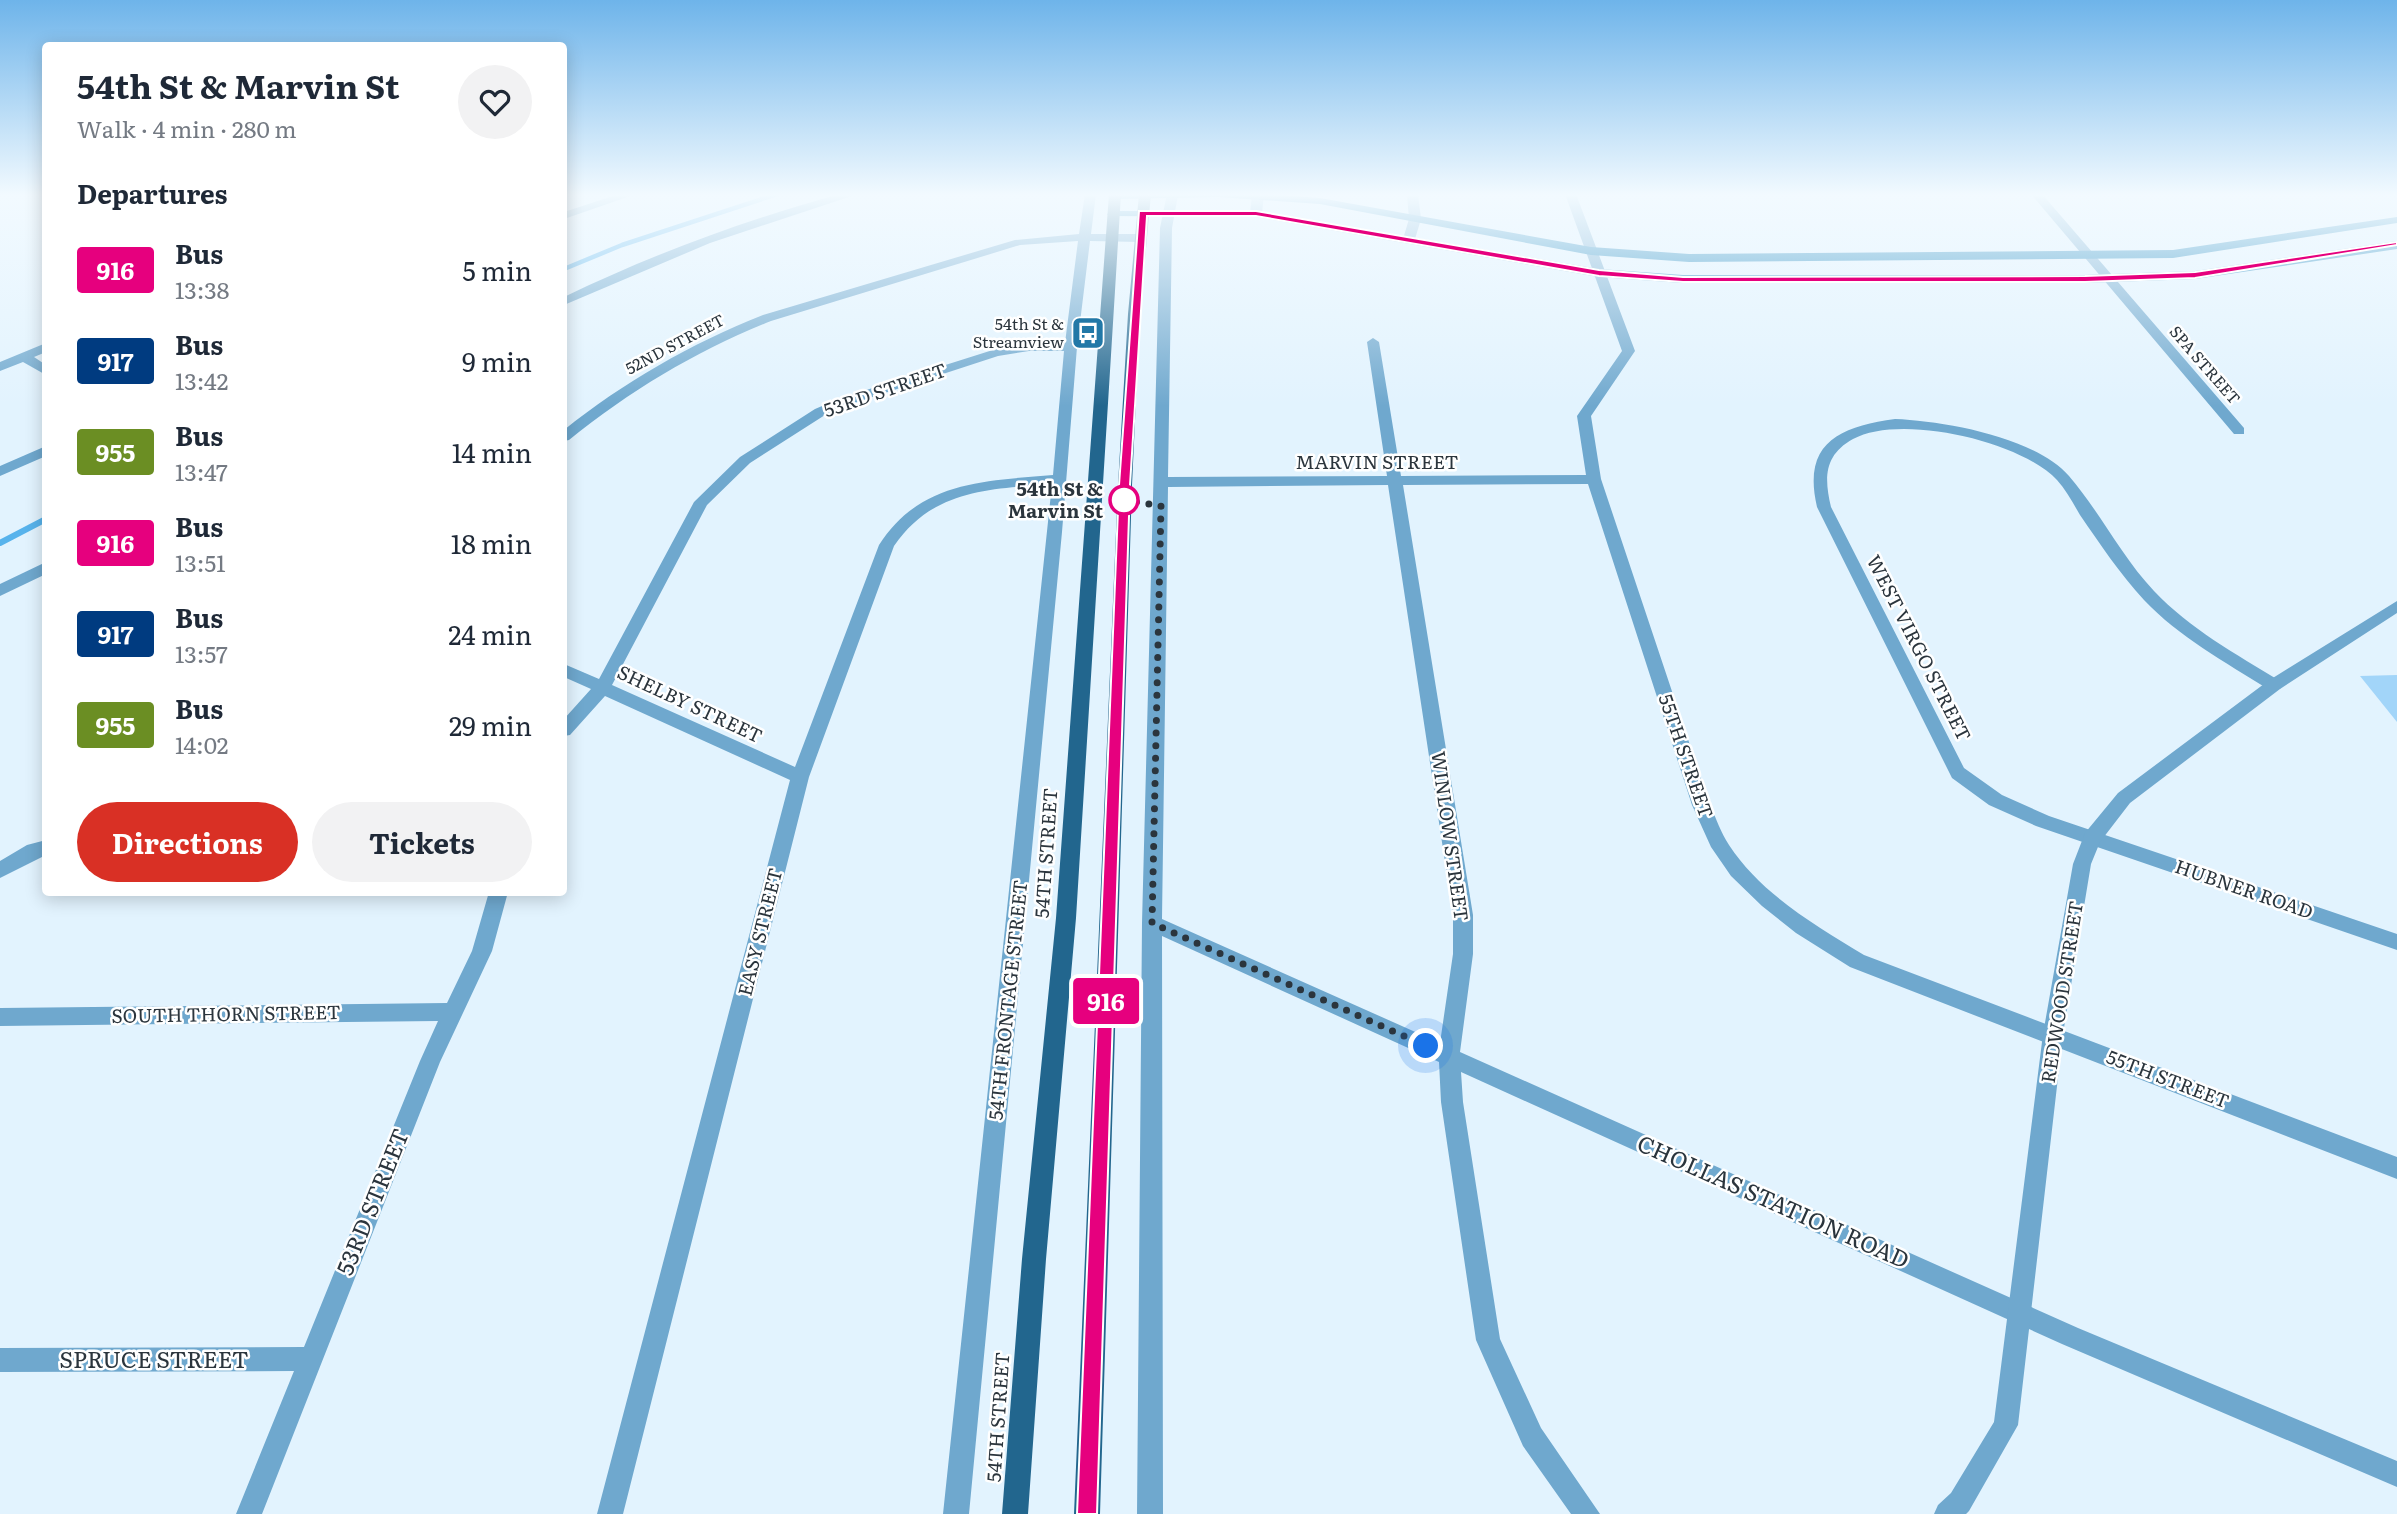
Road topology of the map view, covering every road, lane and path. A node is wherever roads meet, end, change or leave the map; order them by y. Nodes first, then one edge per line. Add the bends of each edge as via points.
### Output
1 (648, 265) edge
2 (944, 265) edge
3 (1082, 265) edge
4 (1109, 265) edge
5 (1139, 265) edge
6 (1165, 265) edge
7 (1552, 265) edge
8 (1596, 265) edge
9 (2096, 265) edge
10 (2275, 265) edge
11 (1599, 273) junction
12 (2108, 279) junction
13 (567, 300) edge
14 (1373, 342) dead end
15 (1071, 347) junction
16 (42, 349) edge
17 (24, 356) junction
18 (0, 367) edge
19 (42, 368) edge
20 (2239, 431) dead end
21 (567, 435) edge
22 (42, 452) edge
23 (0, 472) edge
24 (1058, 479) junction
25 (1594, 479) junction
26 (1396, 481) junction
27 (1161, 482) junction
28 (42, 569) edge
29 (0, 591) edge
30 (2397, 606) edge
31 (567, 671) edge
32 (2274, 685) junction
33 (603, 687) junction
34 (567, 727) edge
35 (800, 777) junction
36 (2092, 838) junction
37 (42, 848) edge
38 (0, 870) edge
39 (498, 896) edge
40 (1152, 923) junction
41 (2397, 942) edge
42 (452, 1012) junction
43 (0, 1017) edge
44 (2053, 1034) junction
45 (1449, 1056) junction
46 (2397, 1168) edge
47 (2019, 1313) junction
48 (309, 1359) junction
49 (0, 1360) edge
50 (2397, 1474) edge
51 (248, 1514) edge
52 (610, 1514) edge
53 (956, 1514) edge
54 (1015, 1514) edge
55 (1087, 1514) edge
56 (1150, 1514) edge
57 (1587, 1514) edge
58 (1947, 1514) edge

1 - 13 street
2 - 21 street, 52ND STREET via 767,318 708,343 651,374
3 - 15 street, 54TH FRONTAGE STREET
4 - 54 main road, 54TH STREET via 1066,918
5 - 55 main road via 1125,485
6 - 27 street
7 - 11 main road
8 - 11 street, 55TH STREET
9 - 12 street, SPA STREET
10 - 12 main road via 2217,274
11 - 12 main road via 1683,279
11 - 25 street, 55TH STREET via 1629,351 1584,416
12 - 20 street, SPA STREET
14 - 26 street, WINLOW STREET
15 - 24 street, 54TH FRONTAGE STREET
15 - 33 street, 53RD STREET via 1029,346 996,353 846,401 820,412 745,460 701,502
16 - 17 street
17 - 18 street
17 - 19 street
22 - 23 street
24 - 35 street, EASY STREET via 959,491 929,503 899,526 887,545
24 - 53 street, 54TH FRONTAGE STREET
25 - 26 street, MARVIN STREET
25 - 44 street, 55TH STREET via 1700,805 1723,852 1751,884 1802,928 1857,961
26 - 27 street, MARVIN STREET
26 - 45 street, WINLOW STREET via 1463,915 1463,954
27 - 40 street
28 - 29 street
30 - 32 street, REDWOOD STREET
31 - 33 street, SHELBY STREET
32 - 36 street, REDWOOD STREET via 2124,798
32 - 36 street, WEST VIRGO STREET via 2160,607 2127,570 2059,474 2018,450 1950,428 1909,424 1871,426 1833,446 1820,460 1818,481 1824,507 1958,773 1996,798 2058,828
33 - 34 street, 53RD STREET
33 - 35 street, SHELBY STREET
35 - 52 street, EASY STREET
36 - 41 street, HUBNER ROAD
36 - 44 street, REDWOOD STREET via 2081,864
37 - 38 street
39 - 42 street, 53RD STREET via 482,951
40 - 45 street, CHOLLAS STATION ROAD
40 - 56 street
42 - 43 street, SOUTH THORN STREET
42 - 48 street, 53RD STREET
44 - 46 street, 55TH STREET
44 - 47 street, REDWOOD STREET
45 - 47 street, CHOLLAS STATION ROAD
45 - 57 street, WINLOW STREET via 1488,1340 1532,1437
47 - 50 street, CHOLLAS STATION ROAD
47 - 58 street, REDWOOD STREET via 2006,1425 1960,1502
48 - 49 street, SPRUCE STREET
48 - 51 street, 53RD STREET

